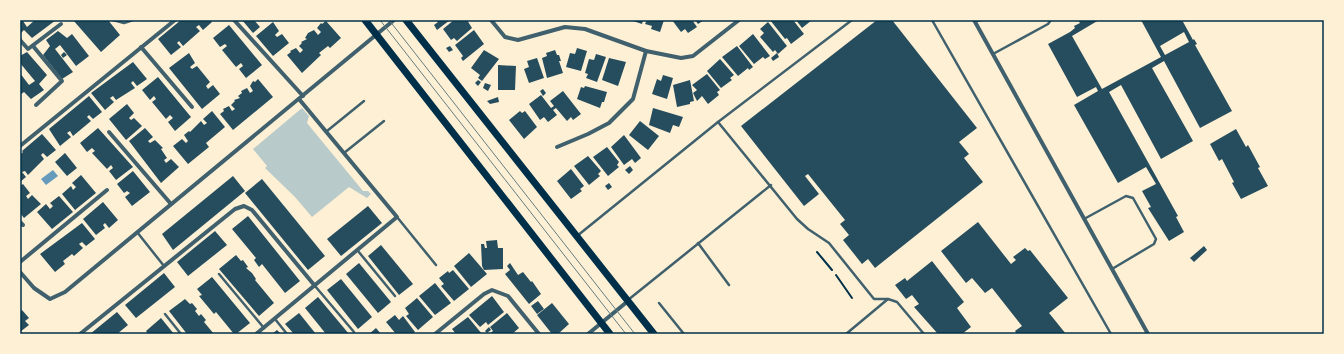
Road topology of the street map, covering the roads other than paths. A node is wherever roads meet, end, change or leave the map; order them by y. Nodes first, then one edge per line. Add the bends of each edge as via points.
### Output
1 (113, 20) edge
2 (133, 20) edge
3 (175, 20) edge
4 (234, 20) edge
5 (365, 20) edge
6 (394, 20) edge
7 (406, 20) edge
8 (492, 20) edge
9 (739, 20) edge
10 (852, 20) edge
11 (932, 20) edge
12 (975, 20) edge
13 (982, 20) edge
14 (1051, 20) edge
15 (61, 24) dead end
16 (377, 34) junction
17 (20, 40) edge
18 (33, 46) junction
19 (141, 47) junction
20 (646, 51) junction
21 (993, 54) junction
22 (301, 97) junction
23 (364, 101) dead end
24 (36, 105) dead end
25 (192, 107) dead end
26 (384, 121) dead end
27 (718, 122) junction
28 (327, 131) junction
29 (109, 132) dead end
30 (20, 146) edge
31 (558, 147) dead end
32 (344, 152) junction
33 (771, 185) junction
34 (107, 190) dead end
35 (171, 204) junction
36 (397, 218) junction
37 (1084, 218) junction
38 (137, 232) junction
39 (576, 237) junction
40 (698, 243) junction
41 (358, 251) junction
42 (20, 262) edge
43 (436, 265) dead end
44 (164, 266) junction
45 (1112, 270) junction
46 (20, 272) edge
47 (218, 274) dead end
48 (729, 285) dead end
49 (315, 286) junction
50 (395, 296) dead end
51 (888, 299) junction
52 (628, 300) junction
53 (659, 303) dead end
54 (165, 314) dead end
55 (275, 319) junction
56 (602, 322) junction
57 (264, 328) junction
58 (354, 332) dead end
59 (80, 334) edge
60 (182, 334) edge
61 (256, 334) edge
62 (287, 334) edge
63 (435, 334) edge
64 (539, 334) edge
65 (588, 334) edge
66 (610, 334) edge
67 (654, 334) edge
68 (684, 334) edge
69 (846, 334) edge
70 (924, 334) edge
71 (1111, 334) edge
72 (1148, 334) edge

1 - 2 lane via 124,23
3 - 19 street
4 - 22 street
5 - 16 main road
6 - 16 street
7 - 39 main road
8 - 20 street via 505,37 518,40 565,27 585,29
9 - 20 street via 693,56 681,58
10 - 27 lane
11 - 71 lane
12 - 13 lane
12 - 21 street
14 - 21 lane
15 - 18 street
16 - 22 street
16 - 56 main road
17 - 18 street via 28,49
18 - 24 street via 62,81
19 - 25 street
19 - 30 street
20 - 31 street via 633,100 609,123
21 - 37 street
22 - 28 street
22 - 35 street
23 - 28 lane
26 - 32 lane
27 - 33 lane
27 - 39 lane
28 - 32 street
29 - 35 street
32 - 36 street
33 - 40 lane
33 - 51 lane via 797,219 829,243 874,299
34 - 42 street
35 - 38 street
36 - 41 street
36 - 43 lane
37 - 45 street
37 - 45 lane via 1126,196 1133,198 1156,239 1154,244
38 - 44 lane
38 - 46 street via 65,292 50,299 34,288
39 - 52 main road
40 - 48 lane
40 - 52 lane
41 - 49 street
41 - 50 lane
44 - 49 street via 235,209 244,206 252,210
44 - 59 street
45 - 72 street
47 - 57 lane
49 - 55 street
49 - 58 lane
51 - 69 lane
51 - 70 lane via 897,302
52 - 56 street
52 - 67 main road
53 - 68 lane
54 - 60 lane
55 - 57 street
55 - 62 lane
56 - 65 street
56 - 66 main road
57 - 61 street
63 - 64 street via 492,290 508,296

